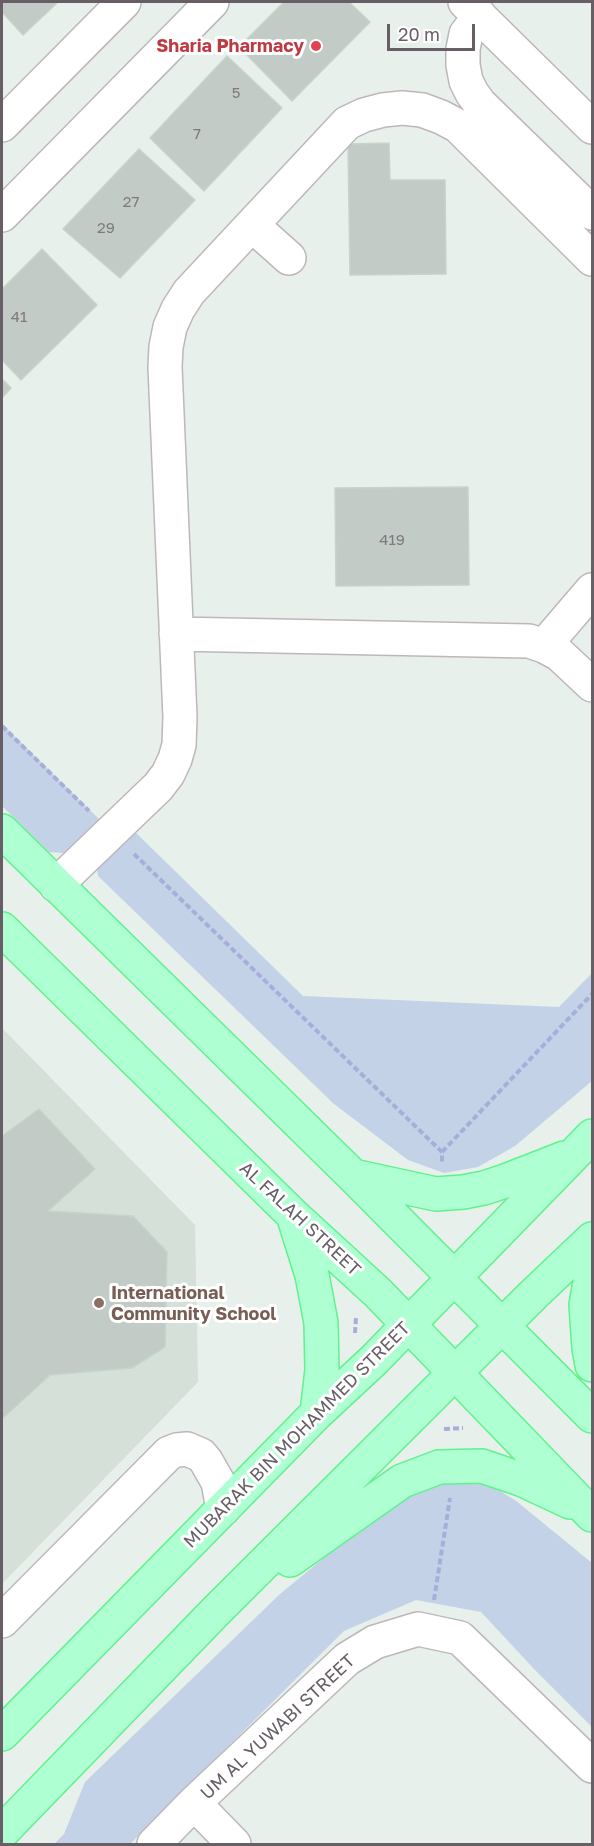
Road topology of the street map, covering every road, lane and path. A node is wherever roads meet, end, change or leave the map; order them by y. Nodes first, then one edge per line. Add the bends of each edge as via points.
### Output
1 (124, 2) edge
2 (212, 2) edge
3 (472, 9) edge
4 (8, 104) edge
5 (592, 127) edge
6 (592, 213) edge
7 (2, 215) edge
8 (252, 225) junction
9 (289, 258) dead end
10 (592, 259) edge
11 (592, 590) edge
12 (176, 634) junction
13 (544, 646) junction
14 (592, 685) edge
15 (2, 726) edge
16 (2, 831) edge
17 (111, 832) junction
18 (56, 885) junction
19 (2, 929) edge
20 (592, 994) edge
21 (585, 1144) edge
22 (353, 1176) junction
23 (294, 1216) junction
24 (592, 1239) edge
25 (592, 1271) edge
26 (454, 1277) junction
27 (408, 1324) junction
28 (502, 1326) junction
29 (592, 1365) edge
30 (455, 1373) junction
31 (317, 1413) junction
32 (592, 1416) edge
33 (470, 1428) dead end
34 (443, 1429) dead end
35 (451, 1491) dead end
36 (223, 1509) junction
37 (590, 1513) edge
38 (216, 1611) junction
39 (2, 1620) edge
40 (430, 1631) junction
41 (5, 1727) edge
42 (592, 1766) edge
43 (194, 1803) junction
44 (2, 1832) edge
45 (154, 1845) edge
46 (234, 1845) edge

1 - 4 street
2 - 7 street
3 - 5 street
3 - 6 street via 463,50 466,81 472,93
8 - 9 street
8 - 10 street via 347,123 364,115 402,108 422,110 458,126
8 - 12 street via 189,291 170,327 166,347
11 - 13 street
12 - 13 street via 511,640
12 - 17 street via 181,731 175,759 158,787
13 - 14 street via 559,654
15 - 17 path
16 - 18 main road
17 - 18 street
17 - 20 path via 442,1152
18 - 22 main road
19 - 23 main road, AL FALAH STREET
21 - 22 main road via 505,1181 463,1192 436,1194
21 - 26 main road, MUBARAK BIN MOHAMMED STREET
22 - 26 main road
23 - 27 main road, AL FALAH STREET
23 - 31 main road via 312,1275 321,1323 322,1370
24 - 28 main road
25 - 29 main road via 586,1305
26 - 27 main road, MUBARAK BIN MOHAMMED STREET
26 - 28 main road
27 - 30 main road, AL FALAH STREET
27 - 31 main road, MUBARAK BIN MOHAMMED STREET
28 - 30 main road
28 - 32 main road
30 - 37 main road, AL FALAH STREET
30 - 38 main road
31 - 36 main road, MUBARAK BIN MOHAMMED STREET
33 - 34 path
35 - 40 path
36 - 39 street via 218,1482 201,1455 187,1449 169,1453
36 - 41 main road, MUBARAK BIN MOHAMMED STREET
37 - 38 main road via 523,1480 482,1466 439,1467 402,1481
38 - 44 main road
40 - 42 street, UM AL YUWABI STREET via 460,1638
40 - 43 street, UM AL YUWABI STREET via 418,1629 375,1642 347,1659
43 - 45 street, UM AL YUWABI STREET
43 - 46 street

